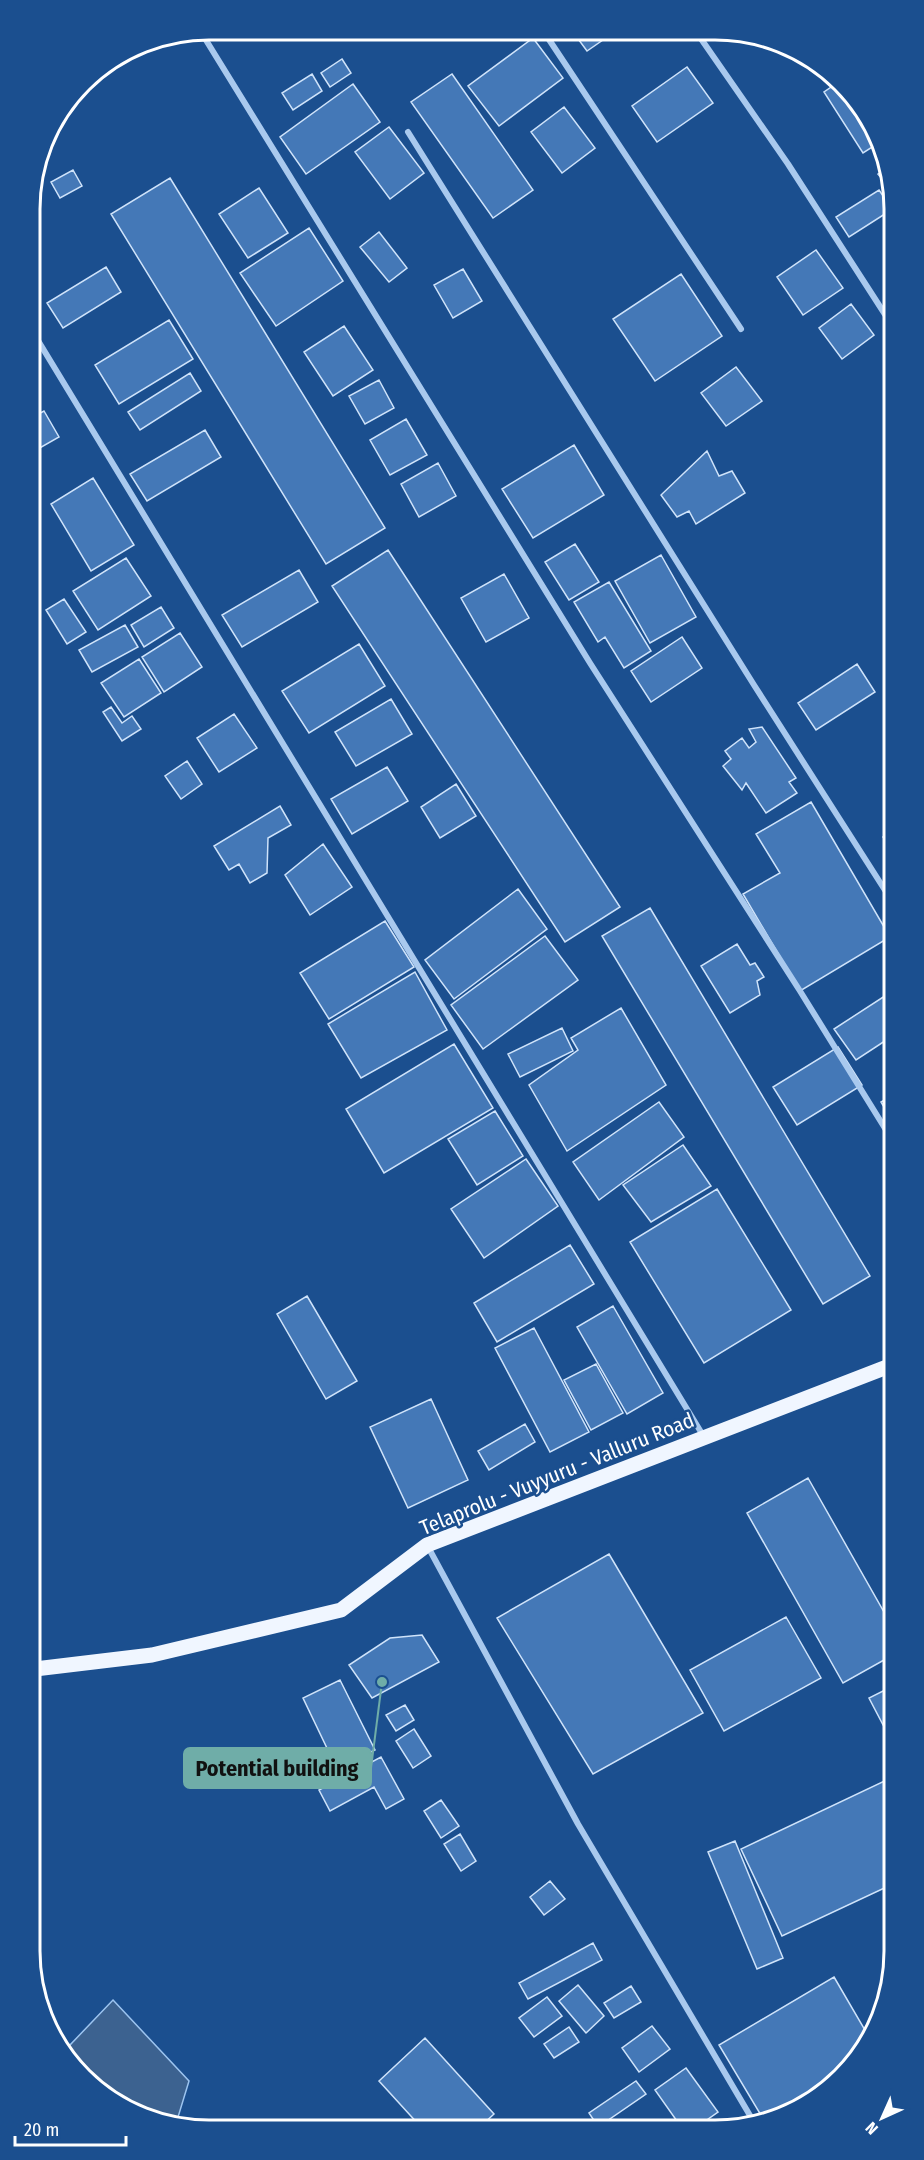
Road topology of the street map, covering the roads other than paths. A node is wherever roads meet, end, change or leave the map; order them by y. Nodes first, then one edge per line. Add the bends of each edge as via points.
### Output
1 (550, 40) edge
2 (702, 40) edge
3 (207, 41) edge
4 (408, 132) dead end
5 (884, 313) edge
6 (741, 329) dead end
7 (41, 345) edge
8 (884, 888) edge
9 (883, 1126) edge
10 (883, 1368) edge
11 (704, 1438) junction
12 (427, 1545) junction
13 (40, 1669) edge
14 (750, 2116) edge

1 - 6 street
2 - 5 street
3 - 9 street via 590,663
4 - 8 street
7 - 11 street
10 - 11 main road, Telaprolu - Vuyyuru - Valluru Road
11 - 12 main road, Telaprolu - Vuyyuru - Valluru Road
12 - 13 main road, Telaprolu - Vuyyuru - Valluru Road via 341,1611 152,1655
12 - 14 street via 578,1824

